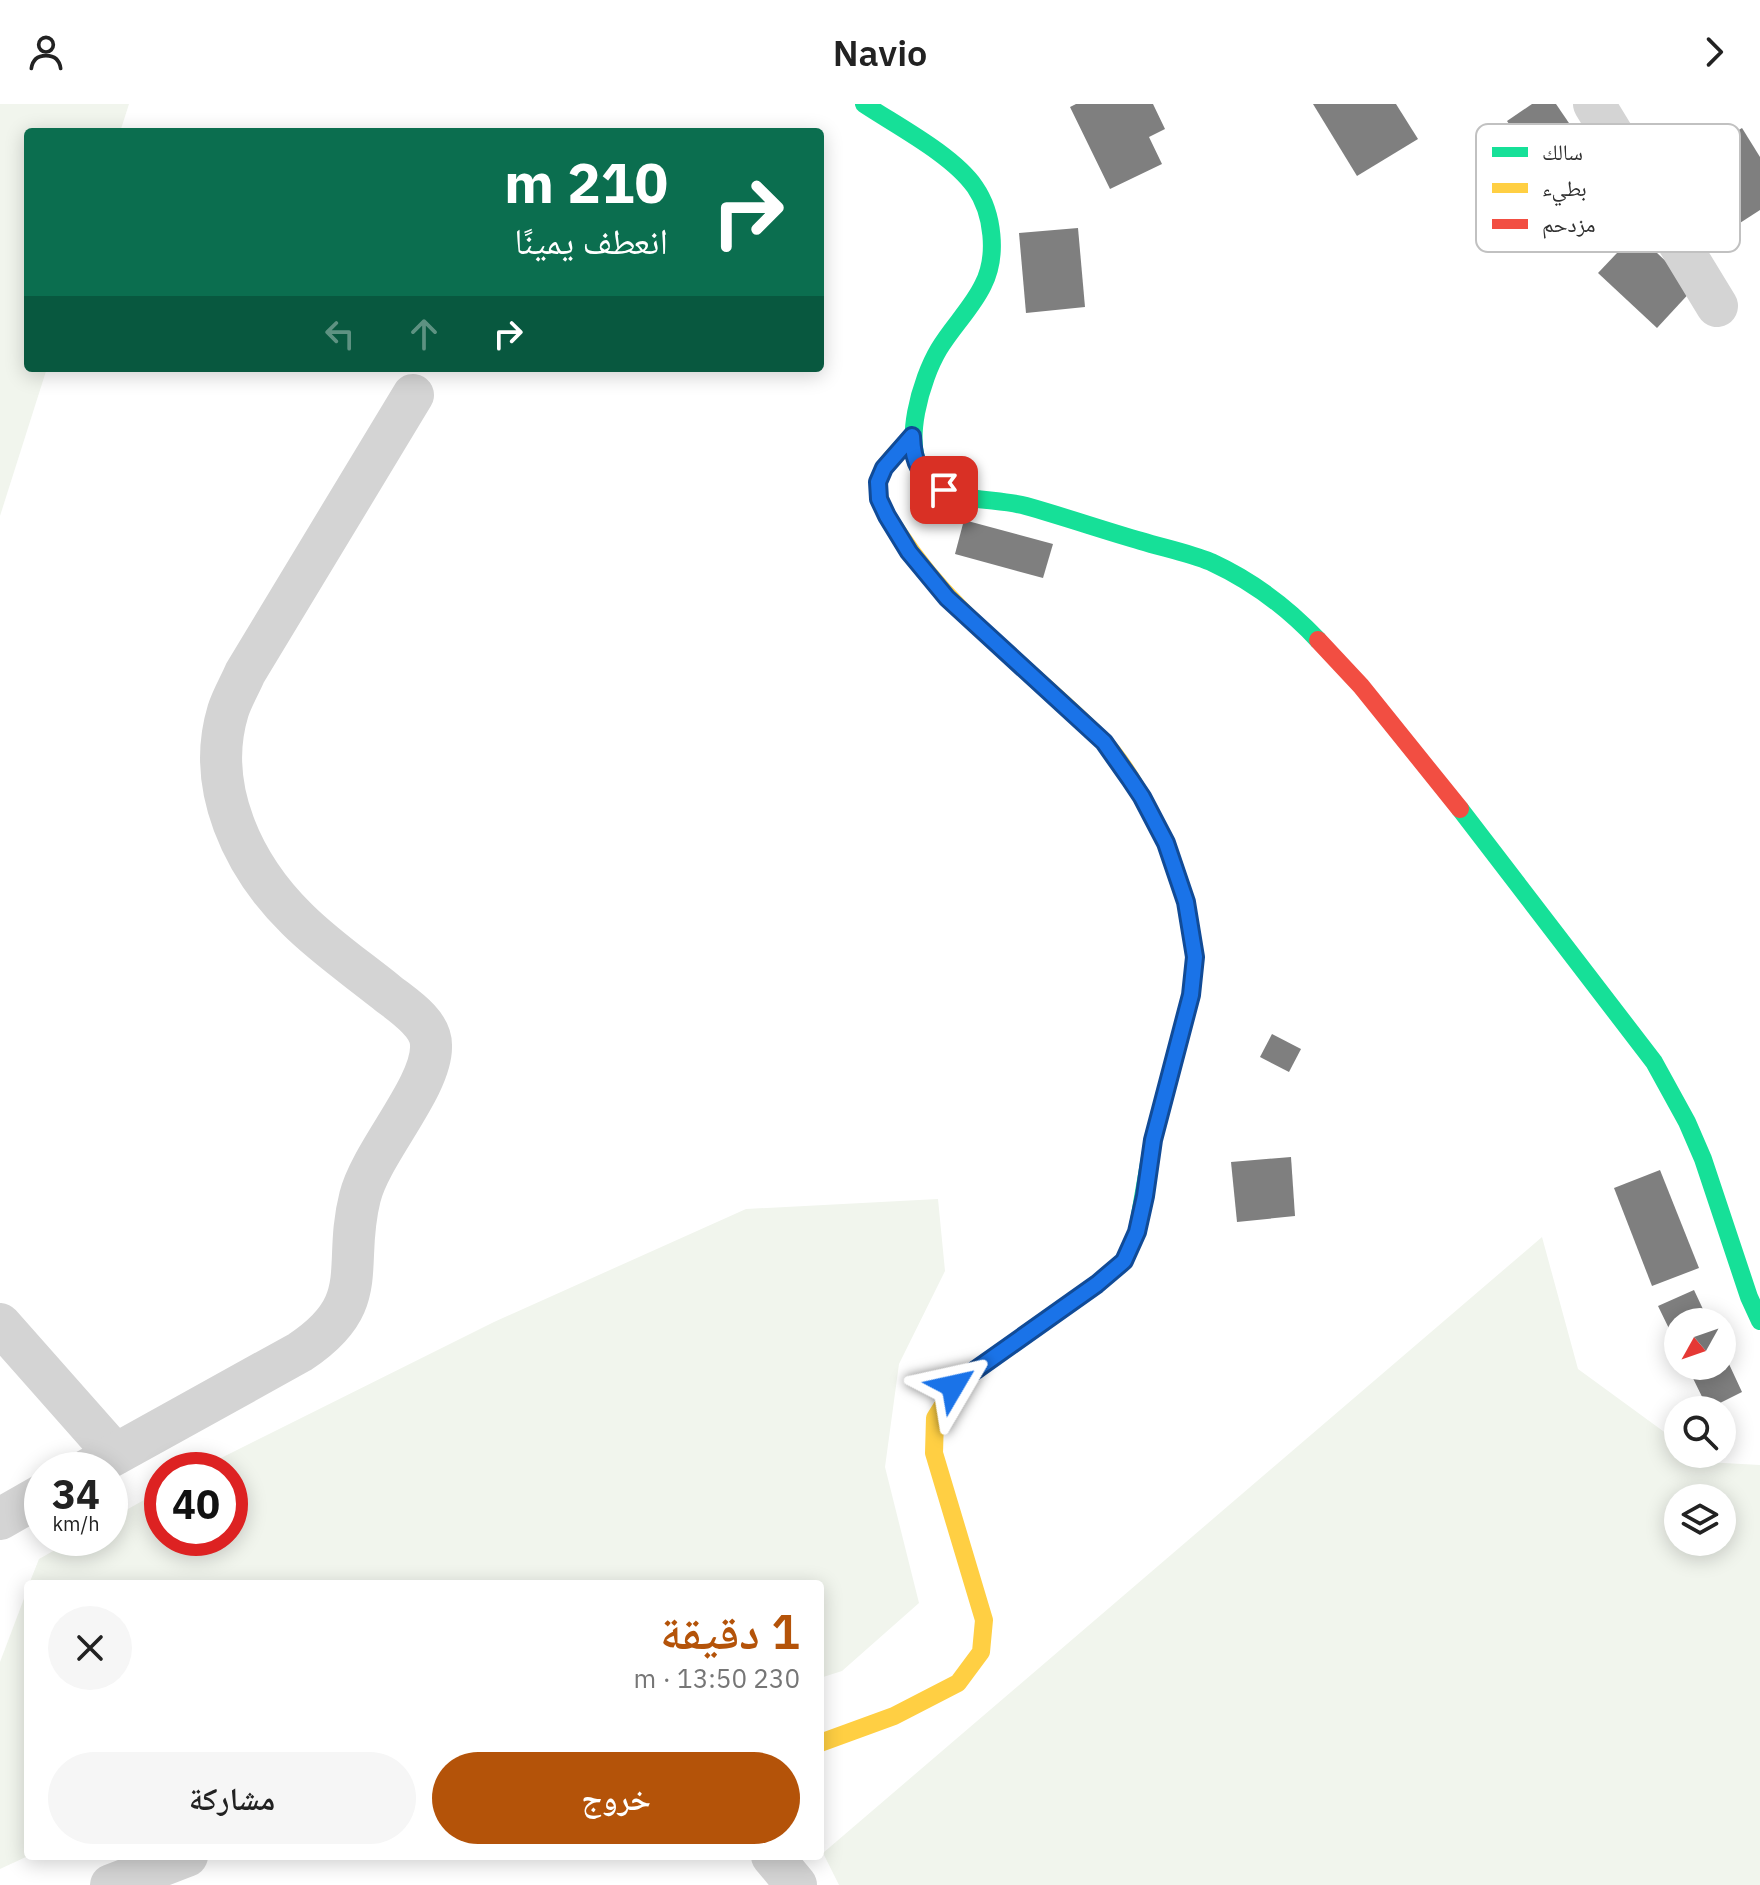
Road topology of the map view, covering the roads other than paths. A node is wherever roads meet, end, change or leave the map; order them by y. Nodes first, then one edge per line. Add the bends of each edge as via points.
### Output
1 (864, 104) edge
2 (1594, 104) edge
3 (1606, 124) edge
4 (1684, 252) edge
5 (1717, 306) dead end
6 (413, 395) dead end
7 (912, 436) junction
8 (1760, 1321) edge
9 (0, 1324) edge
10 (94, 1452) edge
11 (119, 1452) edge
12 (24, 1505) edge
13 (0, 1519) edge
14 (824, 1742) edge
15 (177, 1860) edge
16 (775, 1860) edge
17 (111, 1885) edge
18 (796, 1885) edge

1 - 7 street via 957,166 976,188 990,221 992,256 984,284 937,352
2 - 3 street
4 - 5 street
6 - 11 street via 245,673 228,710 221,773 241,841 277,898 407,1008 432,1041 431,1058 368,1175 360,1197 349,1297 330,1329 300,1352
7 - 8 street via 913,457 925,477 944,490 1022,505 1210,562 1254,586 1303,624 1429,769 1654,1062 1703,1159
7 - 14 street via 878,482 887,516 947,598 1104,742 1166,843 1186,902 1195,957 1137,1232 1124,1261 953,1386 935,1418 934,1453 984,1620 981,1652 958,1683 894,1716
9 - 10 street
12 - 13 street
15 - 17 street
16 - 18 street

